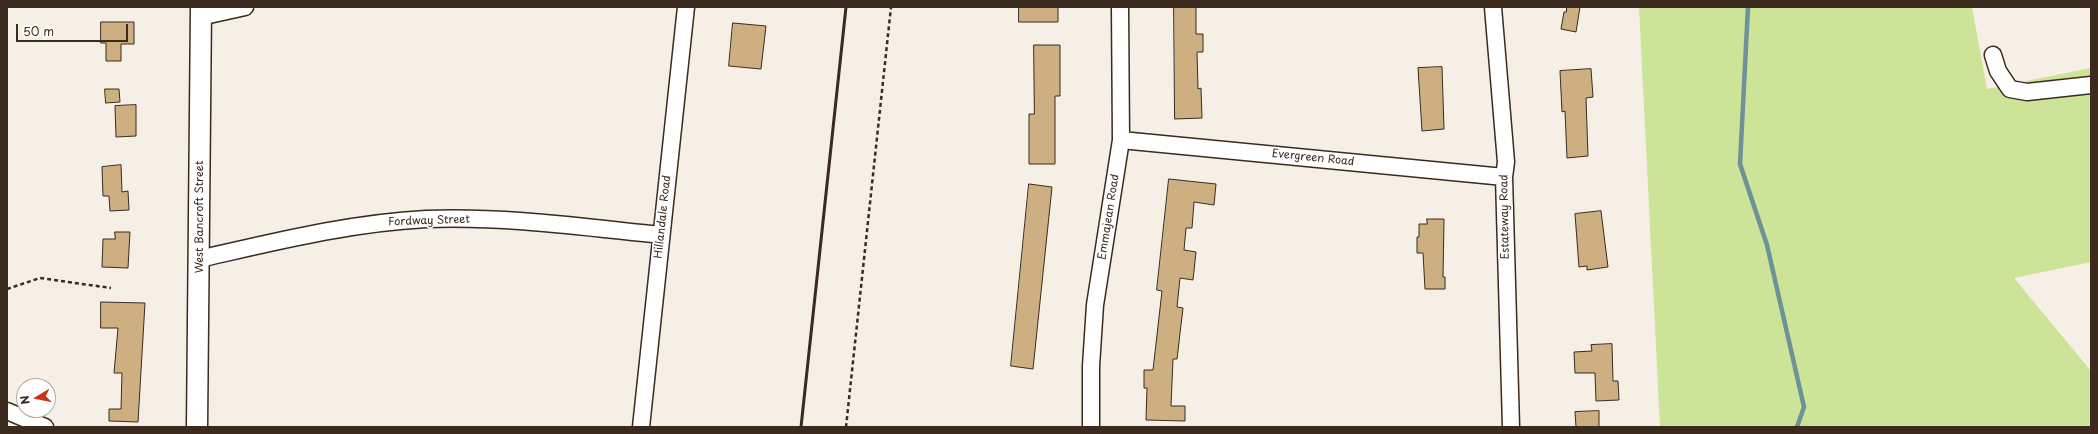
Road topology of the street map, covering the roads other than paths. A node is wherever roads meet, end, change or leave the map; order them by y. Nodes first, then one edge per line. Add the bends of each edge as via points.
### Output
1 (246, 7) edge
2 (686, 7) edge
3 (1120, 7) edge
4 (1493, 7) edge
5 (200, 12) edge
6 (1993, 55) dead end
7 (2091, 85) edge
8 (1121, 140) junction
9 (1504, 177) junction
10 (661, 235) junction
11 (199, 259) junction
12 (7, 411) edge
13 (45, 427) edge
14 (197, 427) edge
15 (640, 427) edge
16 (1091, 427) edge
17 (1511, 427) edge

1 - 5 street
2 - 10 street, Hillandale Road
3 - 8 street, Emmajean Road
4 - 9 street, Estateway Road via 1506,162
5 - 11 main road, West Bancroft Street
6 - 7 street via 1998,71 2010,89 2027,92
8 - 9 street, Evergreen Road
8 - 16 street, Emmajean Road via 1095,305
9 - 17 street, Estateway Road
10 - 11 street, Fordway Street via 489,219 426,219 323,231
10 - 15 street, Hillandale Road
11 - 14 main road, West Bancroft Street
12 - 13 street

